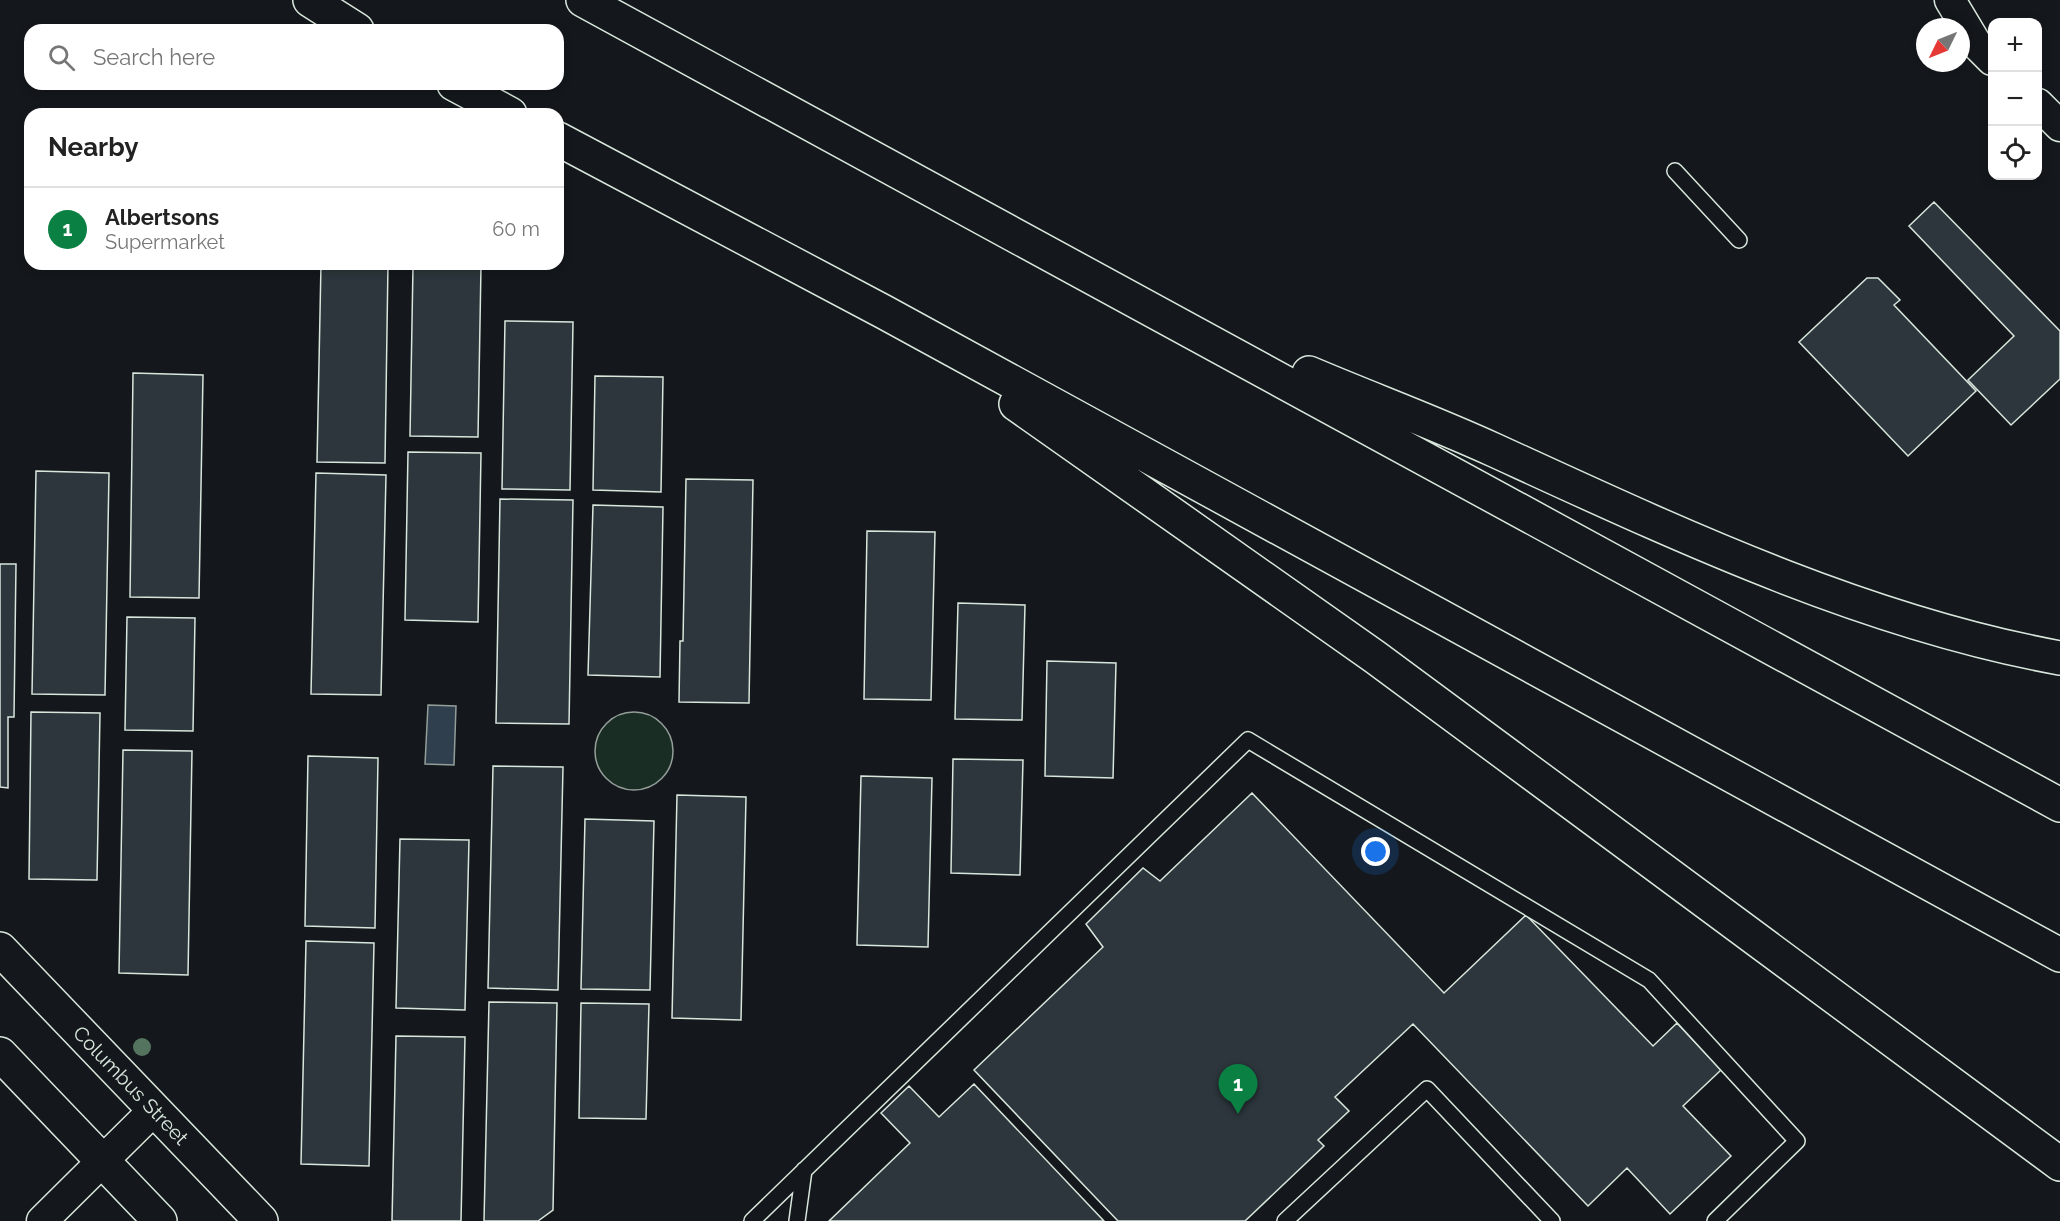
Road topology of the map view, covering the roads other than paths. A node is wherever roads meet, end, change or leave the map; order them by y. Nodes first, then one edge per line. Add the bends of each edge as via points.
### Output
1 (309, 0) edge
2 (583, 0) edge
3 (1950, 0) edge
4 (347, 24) edge
5 (1988, 56) edge
6 (465, 90) edge
7 (499, 108) edge
8 (2042, 109) edge
9 (2060, 126) edge
10 (564, 142) edge
11 (1675, 171) dead end
12 (1739, 240) dead end
13 (1155, 310) junction
14 (884, 312) junction
15 (2060, 658) edge
16 (2060, 805) edge
17 (0, 949) edge
18 (2060, 955) edge
19 (0, 1054) edge
20 (154, 1110) junction
21 (102, 1162) junction
22 (2060, 1164) edge
23 (804, 1170) junction
24 (42, 1221) edge
25 (160, 1221) edge
26 (261, 1221) edge
27 (752, 1221) edge
28 (797, 1221) edge
29 (1285, 1221) edge
30 (1552, 1221) edge
31 (1715, 1221) edge

1 - 4 main road
2 - 13 main road
3 - 5 street
6 - 7 main road
8 - 9 street
10 - 14 main road
11 - 12 lane
13 - 15 main road via 1491,448 1636,517 1765,570 1917,622
13 - 16 main road
14 - 18 main road
14 - 22 main road via 1375,657
17 - 20 main road, Columbus Street
19 - 21 main road
20 - 21 street
20 - 26 main road, Columbus Street
21 - 24 street
21 - 25 main road
23 - 27 lane
23 - 28 lane
23 - 31 lane via 1248,740 1649,980 1797,1141
29 - 30 lane via 1427,1089

